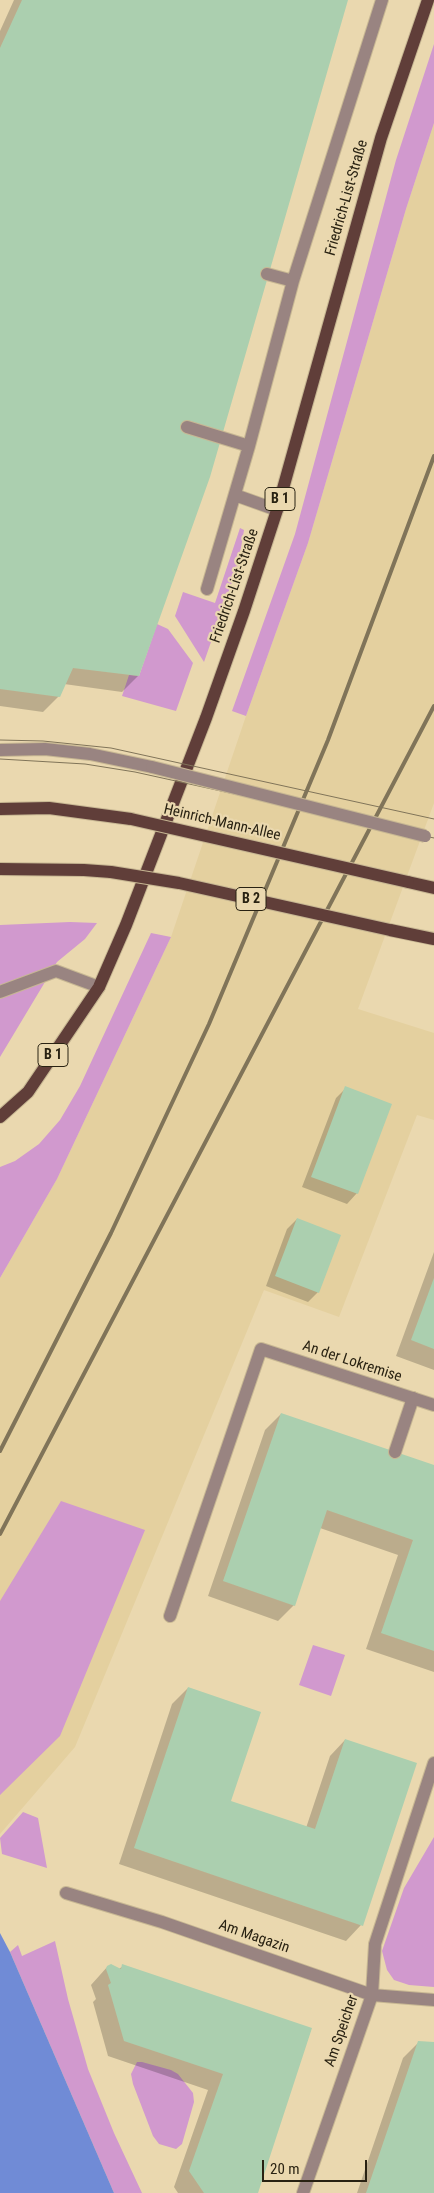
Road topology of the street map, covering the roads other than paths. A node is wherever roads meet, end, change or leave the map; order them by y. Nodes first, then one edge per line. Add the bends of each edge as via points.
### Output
1 (382, 0) edge
2 (428, 0) edge
3 (267, 274) dead end
4 (293, 281) junction
5 (187, 427) dead end
6 (249, 446) junction
7 (235, 495) junction
8 (277, 510) junction
9 (207, 589) dead end
10 (0, 750) edge
11 (0, 809) edge
12 (430, 836) edge
13 (0, 868) edge
14 (434, 888) edge
15 (434, 939) edge
16 (99, 987) junction
17 (0, 992) edge
18 (0, 1117) edge
19 (413, 1398) junction
20 (434, 1405) edge
21 (395, 1452) dead end
22 (170, 1616) dead end
23 (434, 1763) edge
24 (66, 1893) dead end
25 (372, 1994) junction
26 (434, 2000) edge
27 (303, 2193) edge

1 - 4 street
2 - 8 main road, Friedrich-List-Straße / B 1 via 381,138
3 - 4 street
4 - 6 street
5 - 6 street
6 - 7 street
7 - 8 street
7 - 9 street
8 - 16 main road, Friedrich-List-Straße / B 1 via 206,718
10 - 12 street, bridge via 46,749 90,754
11 - 14 main road, Heinrich-Mann-Allee, bridge via 49,808 131,819
13 - 15 main road, B 2, bridge via 110,872 179,883
16 - 17 street via 56,971
16 - 18 main road, Friedrich-List-Straße / B 1 via 28,1092
19 - 20 street, An der Lokremise
19 - 21 street
19 - 22 street, An der Lokremise via 261,1349
23 - 25 street, Am Speicher via 375,1944
24 - 25 street, Am Magazin via 162,1922
25 - 26 street, Am Magazin
25 - 27 street, Am Speicher

